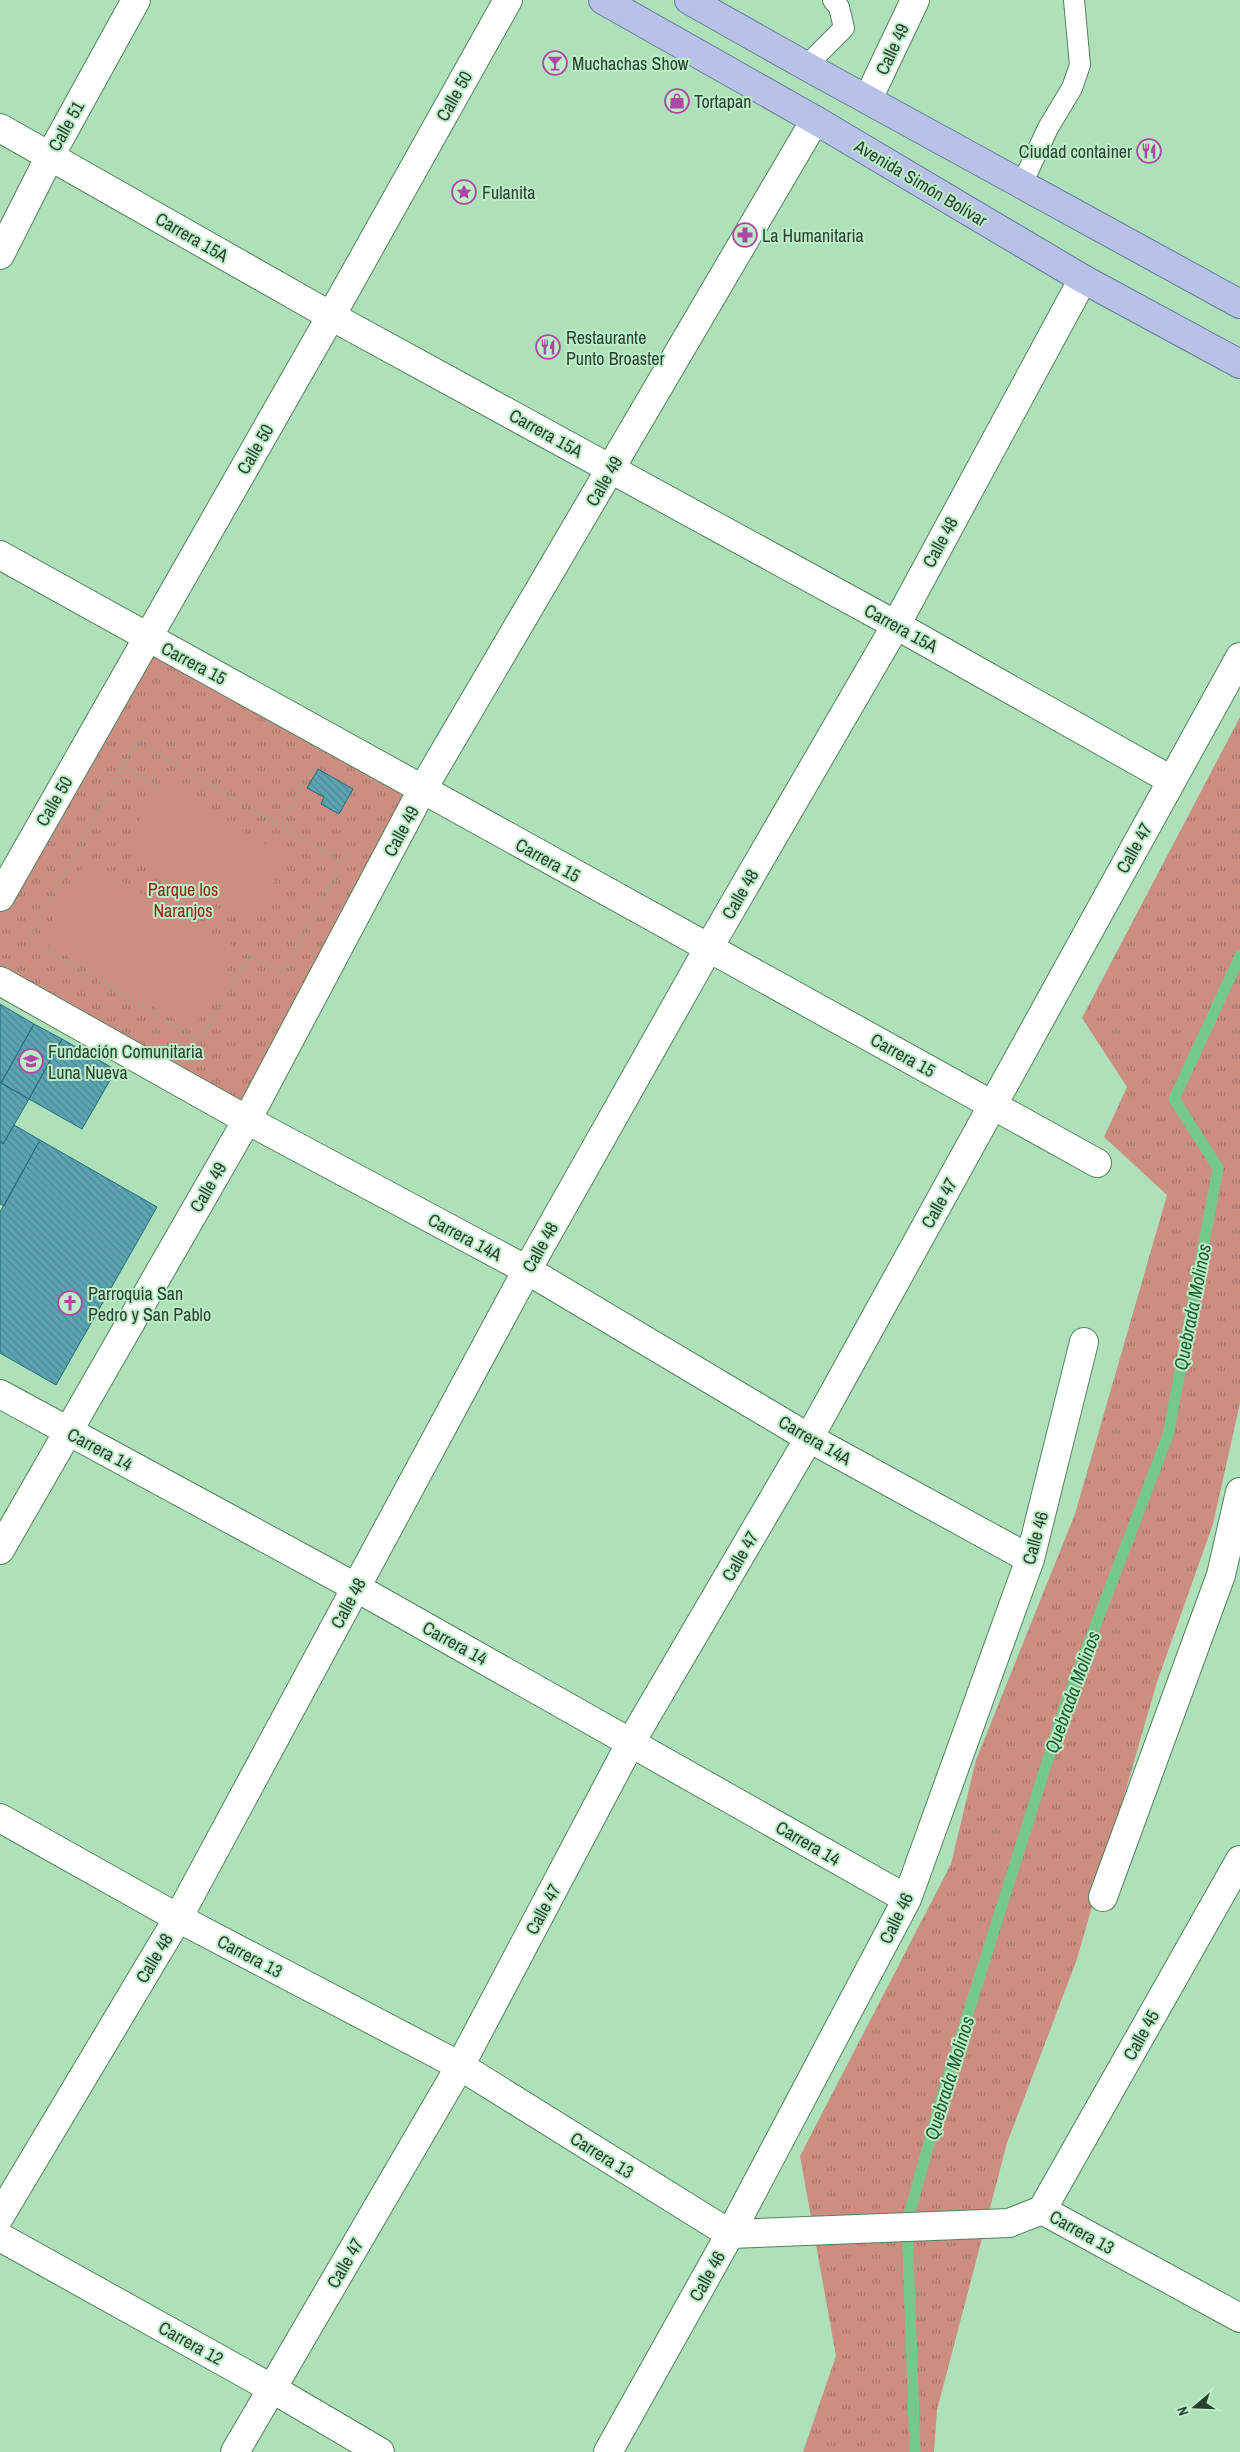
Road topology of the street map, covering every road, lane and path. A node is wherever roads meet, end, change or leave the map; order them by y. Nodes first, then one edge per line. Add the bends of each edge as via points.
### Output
1 (136, 0) edge
2 (508, 0) edge
3 (603, 0) edge
4 (689, 0) edge
5 (833, 0) edge
6 (915, 0) edge
7 (1074, 0) edge
8 (806, 66) junction
9 (868, 99) junction
10 (815, 120) junction
11 (0, 128) edge
12 (50, 156) junction
13 (1022, 184) junction
14 (0, 255) edge
15 (1083, 279) junction
16 (1240, 304) edge
17 (331, 316) junction
18 (1240, 364) edge
19 (611, 468) junction
20 (0, 554) edge
21 (896, 625) junction
22 (147, 638) junction
23 (1240, 657) edge
24 (329, 736) junction
25 (122, 766) junction
26 (1171, 780) junction
27 (160, 786) dead end
28 (422, 790) junction
29 (281, 824) junction
30 (352, 846) dead end
31 (342, 862) junction
32 (0, 897) edge
33 (708, 949) junction
34 (0, 981) edge
35 (993, 1105) junction
36 (247, 1120) junction
37 (1097, 1163) dead end
38 (527, 1270) junction
39 (1084, 1342) dead end
40 (0, 1394) edge
41 (66, 1431) junction
42 (809, 1438) junction
43 (1240, 1492) edge
44 (0, 1550) edge
45 (1030, 1558) junction
46 (1231, 1580) edge
47 (357, 1588) junction
48 (631, 1742) junction
49 (0, 1818) edge
50 (1240, 1860) edge
51 (1103, 1897) dead end
52 (907, 1899) junction
53 (178, 1918) junction
54 (460, 2066) junction
55 (1042, 2210) junction
56 (0, 2216) edge
57 (730, 2234) junction
58 (0, 2237) edge
59 (1240, 2318) edge
60 (271, 2388) junction
61 (235, 2452) edge
62 (380, 2452) edge
63 (608, 2452) edge

1 - 12 street, Calle 51
2 - 17 street, Calle 50
3 - 10 main road, Avenida Simón Bolívar
4 - 8 main road
5 - 8 lane via 839,7 844,28
6 - 9 street, Calle 49
7 - 13 lane via 1080,65 1072,88 1048,128
8 - 9 main road
9 - 13 main road
10 - 15 main road, Avenida Simón Bolívar
10 - 19 street, Calle 49
11 - 12 street, Carrera 15A
12 - 14 street, Calle 51
12 - 17 street, Carrera 15A
13 - 16 main road
15 - 18 main road, Avenida Simón Bolívar
15 - 21 street, Calle 48
17 - 19 street, Carrera 15A
17 - 22 street, Calle 50
19 - 21 street, Carrera 15A
19 - 28 street, Calle 49
20 - 22 street, Carrera 15
21 - 26 street, Carrera 15A
21 - 33 street, Calle 48
22 - 24 street, Carrera 15
22 - 32 street, Calle 50
23 - 26 street, Calle 47
24 - 28 street, Carrera 15
24 - 29 path
25 - 27 path
25 - 29 path via 138,742
25 - 31 path via 29,939 199,1041 249,956 282,974
26 - 35 street, Calle 47
28 - 33 street, Carrera 15
28 - 36 street, Calle 49
29 - 31 path
30 - 31 path
33 - 35 street, Carrera 15
33 - 38 street, Calle 48
34 - 36 street, Carrera 14A
35 - 37 street, Carrera 15
35 - 42 street, Calle 47
36 - 38 street, Carrera 14A
36 - 41 street, Calle 49
38 - 42 street, Carrera 14A
38 - 47 street, Calle 48
39 - 45 street, Calle 46
40 - 41 street, Carrera 14
41 - 44 street, Calle 49
41 - 47 street, Carrera 14
42 - 45 street, Carrera 14A
42 - 48 street, Calle 47
43 - 46 street
45 - 52 street, Calle 46
46 - 51 street
47 - 48 street, Carrera 14
47 - 53 street, Calle 48
48 - 52 street, Carrera 14
48 - 54 street, Calle 47
49 - 53 street, Carrera 13
50 - 55 street, Calle 45
52 - 57 street, Calle 46
53 - 54 street, Carrera 13
53 - 56 street, Calle 48
54 - 57 street, Carrera 13
54 - 60 street, Calle 47
55 - 57 street, Carrera 13 via 1010,2223
55 - 59 street, Carrera 13
57 - 63 street, Calle 46
58 - 60 street, Carrera 12
60 - 61 street, Calle 47
60 - 62 street, Carrera 12

